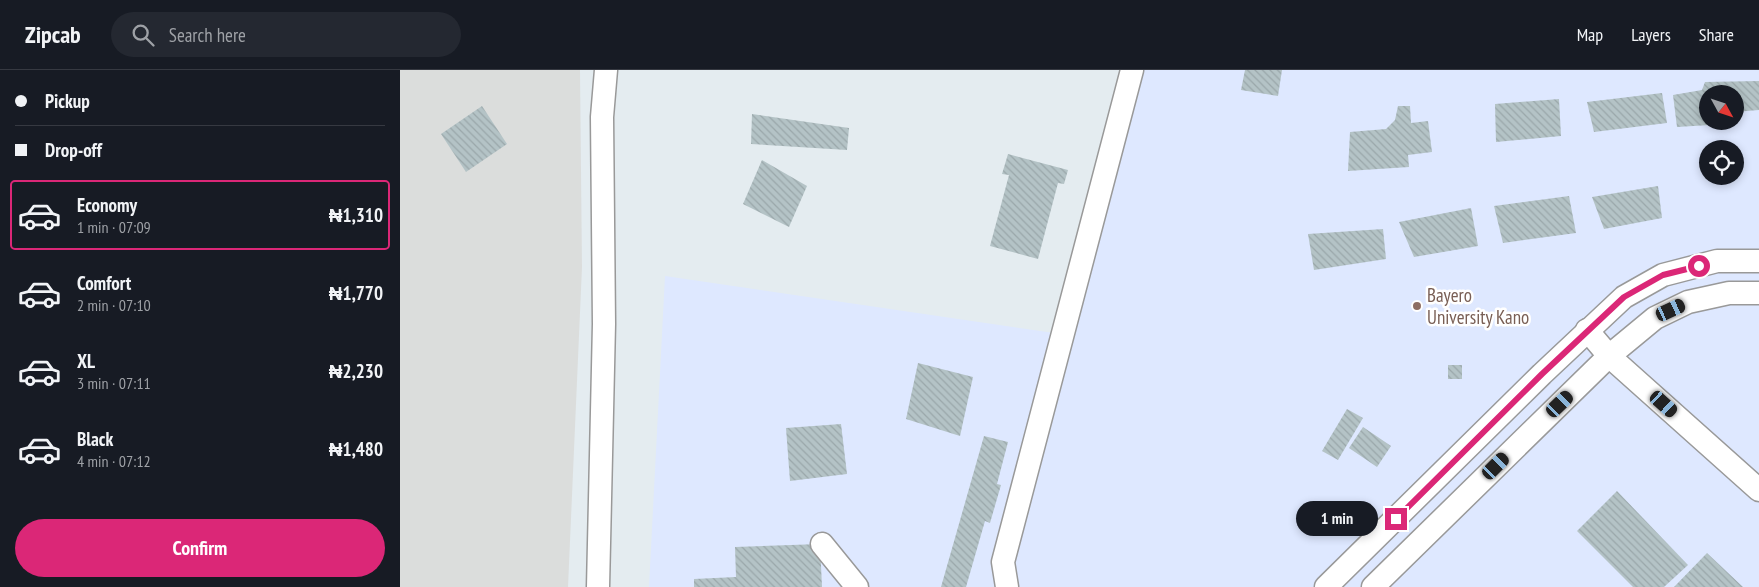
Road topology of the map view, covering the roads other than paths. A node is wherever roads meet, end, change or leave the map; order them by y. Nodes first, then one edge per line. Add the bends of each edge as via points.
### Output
1 (606, 70) edge
2 (1132, 70) edge
3 (1759, 261) edge
4 (1759, 293) edge
5 (1587, 330) junction
6 (1609, 356) junction
7 (1759, 490) edge
8 (822, 544) dead end
9 (598, 587) edge
10 (857, 587) edge
11 (1007, 587) edge
12 (1326, 587) edge
13 (1373, 587) edge

1 - 9 street via 602,117 604,324
2 - 11 street via 1004,562
3 - 5 street via 1717,261 1663,275 1624,297
4 - 6 street via 1729,293 1688,302 1655,318
5 - 6 street
5 - 12 street
6 - 7 street
6 - 13 street
8 - 10 street

